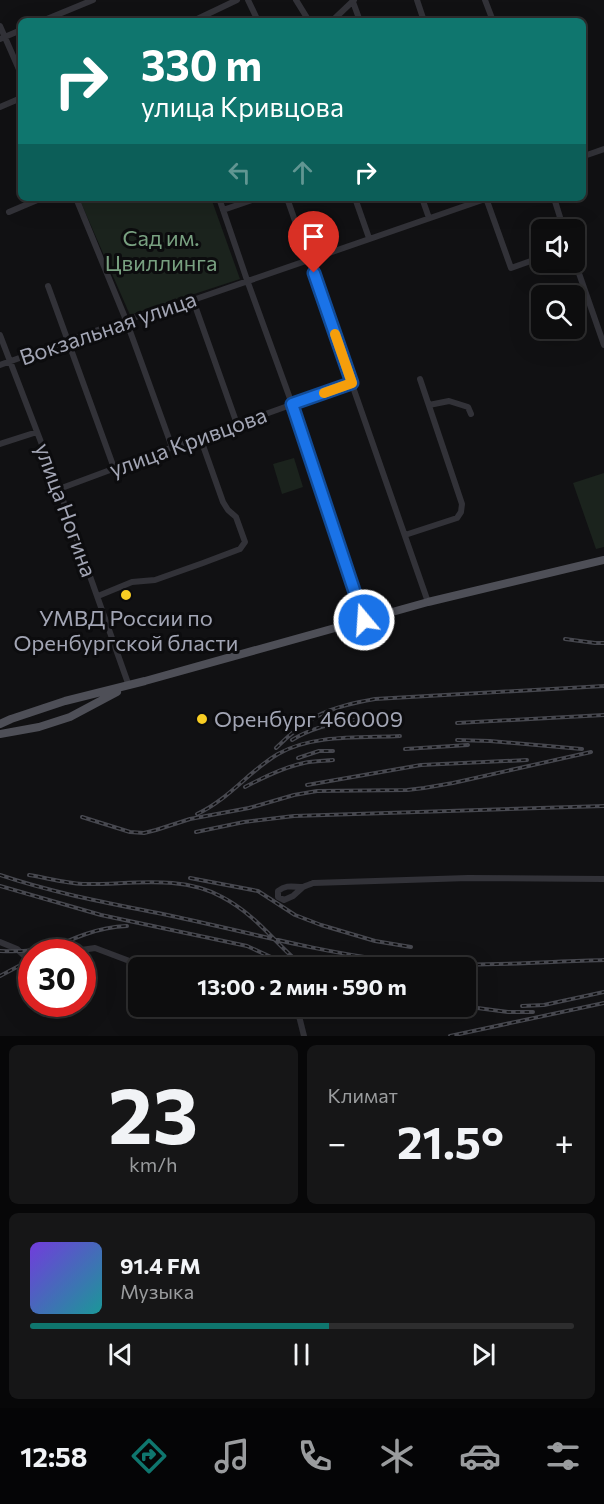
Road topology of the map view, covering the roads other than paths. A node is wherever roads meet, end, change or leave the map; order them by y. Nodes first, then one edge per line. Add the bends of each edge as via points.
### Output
1 (93, 0) edge
2 (237, 0) edge
3 (248, 0) edge
4 (296, 0) edge
5 (417, 0) edge
6 (486, 0) edge
7 (354, 1) edge
8 (49, 18) edge
9 (199, 18) edge
10 (257, 18) edge
11 (307, 18) edge
12 (335, 18) edge
13 (359, 18) edge
14 (423, 18) edge
15 (492, 18) edge
16 (0, 26) edge
17 (18, 31) edge
18 (2, 38) edge
19 (18, 69) edge
20 (18, 99) edge
21 (0, 107) edge
22 (604, 148) edge
23 (586, 155) edge
24 (35, 201) edge
25 (77, 201) edge
26 (220, 201) edge
27 (249, 201) edge
28 (288, 201) edge
29 (356, 201) edge
30 (423, 201) edge
31 (478, 201) edge
32 (488, 201) edge
33 (555, 201) edge
34 (223, 210) junction
35 (9, 212) dead end
36 (429, 218) junction
37 (561, 219) edge
38 (369, 238) junction
39 (309, 260) junction
40 (531, 261) edge
41 (579, 273) edge
42 (247, 280) junction
43 (48, 286) dead end
44 (193, 300) junction
45 (126, 320) junction
46 (0, 335) edge
47 (68, 341) junction
48 (604, 345) edge
49 (10, 361) junction
50 (0, 364) edge
51 (420, 379) dead end
52 (352, 383) junction
53 (292, 404) junction
54 (429, 405) junction
55 (471, 414) dead end
56 (237, 424) junction
57 (37, 432) junction
58 (200, 437) junction
59 (0, 444) edge
60 (172, 447) junction
61 (114, 468) junction
62 (59, 489) junction
63 (405, 535) junction
64 (604, 560) edge
65 (98, 597) junction
66 (428, 602) junction
67 (364, 620) junction
68 (129, 686) junction
69 (65, 701) junction
70 (39, 710) junction
71 (0, 714) edge
72 (70, 717) junction
73 (11, 719) junction
74 (0, 724) edge
75 (45, 725) junction
76 (0, 734) edge
77 (604, 879) edge
78 (303, 886) dead end
79 (0, 942) edge
80 (96, 948) edge
81 (18, 950) edge
82 (128, 960) edge
83 (299, 1017) edge
84 (304, 1036) edge

1 - 8 street
2 - 9 street
3 - 10 street
4 - 11 street
5 - 14 street
6 - 15 street
7 - 12 street
7 - 13 street
16 - 18 street
17 - 18 street
18 - 19 street
20 - 21 street
22 - 23 street
24 - 35 street
25 - 45 street
26 - 34 street
27 - 34 street
28 - 39 street
29 - 38 street
30 - 36 street
31 - 36 street, Вокзальная улица
32 - 40 street via 511,268
33 - 37 street
34 - 42 street
36 - 38 street, Вокзальная улица
38 - 39 street, Вокзальная улица
39 - 42 street, Вокзальная улица
39 - 52 street
41 - 48 street
42 - 44 street, Вокзальная улица
42 - 53 street
43 - 47 street
44 - 45 street, Вокзальная улица
44 - 56 street
45 - 47 street, Вокзальная улица
45 - 60 street
46 - 49 street, улица Ногина
47 - 49 street, Вокзальная улица
47 - 61 street
49 - 50 street, Вокзальная улица
49 - 57 street, улица Ногина
51 - 54 street
52 - 53 street, улица Кривцова
52 - 63 street
53 - 56 street, улица Кривцова
53 - 67 street
54 - 55 street via 449,400 468,407
54 - 63 street via 462,504 461,512 457,518
56 - 58 street, улица Кривцова
57 - 59 street
57 - 62 street, улица Ногина
58 - 60 street, улица Кривцова
58 - 65 street via 223,502 236,517 245,542 240,549 206,562 155,580 132,582
60 - 61 street, улица Кривцова
61 - 62 street, улица Кривцова
62 - 65 street, улица Ногина
63 - 66 street
64 - 66 main road
65 - 68 street, улица Ногина
66 - 67 main road
67 - 68 main road
68 - 69 main road
68 - 72 main road
69 - 70 main road
69 - 72 main road via 65,713
70 - 73 main road
70 - 75 main road via 45,713
71 - 73 street
72 - 75 main road
73 - 74 main road
75 - 76 main road
77 - 78 street via 468,878
79 - 81 street
80 - 82 street
83 - 84 street

